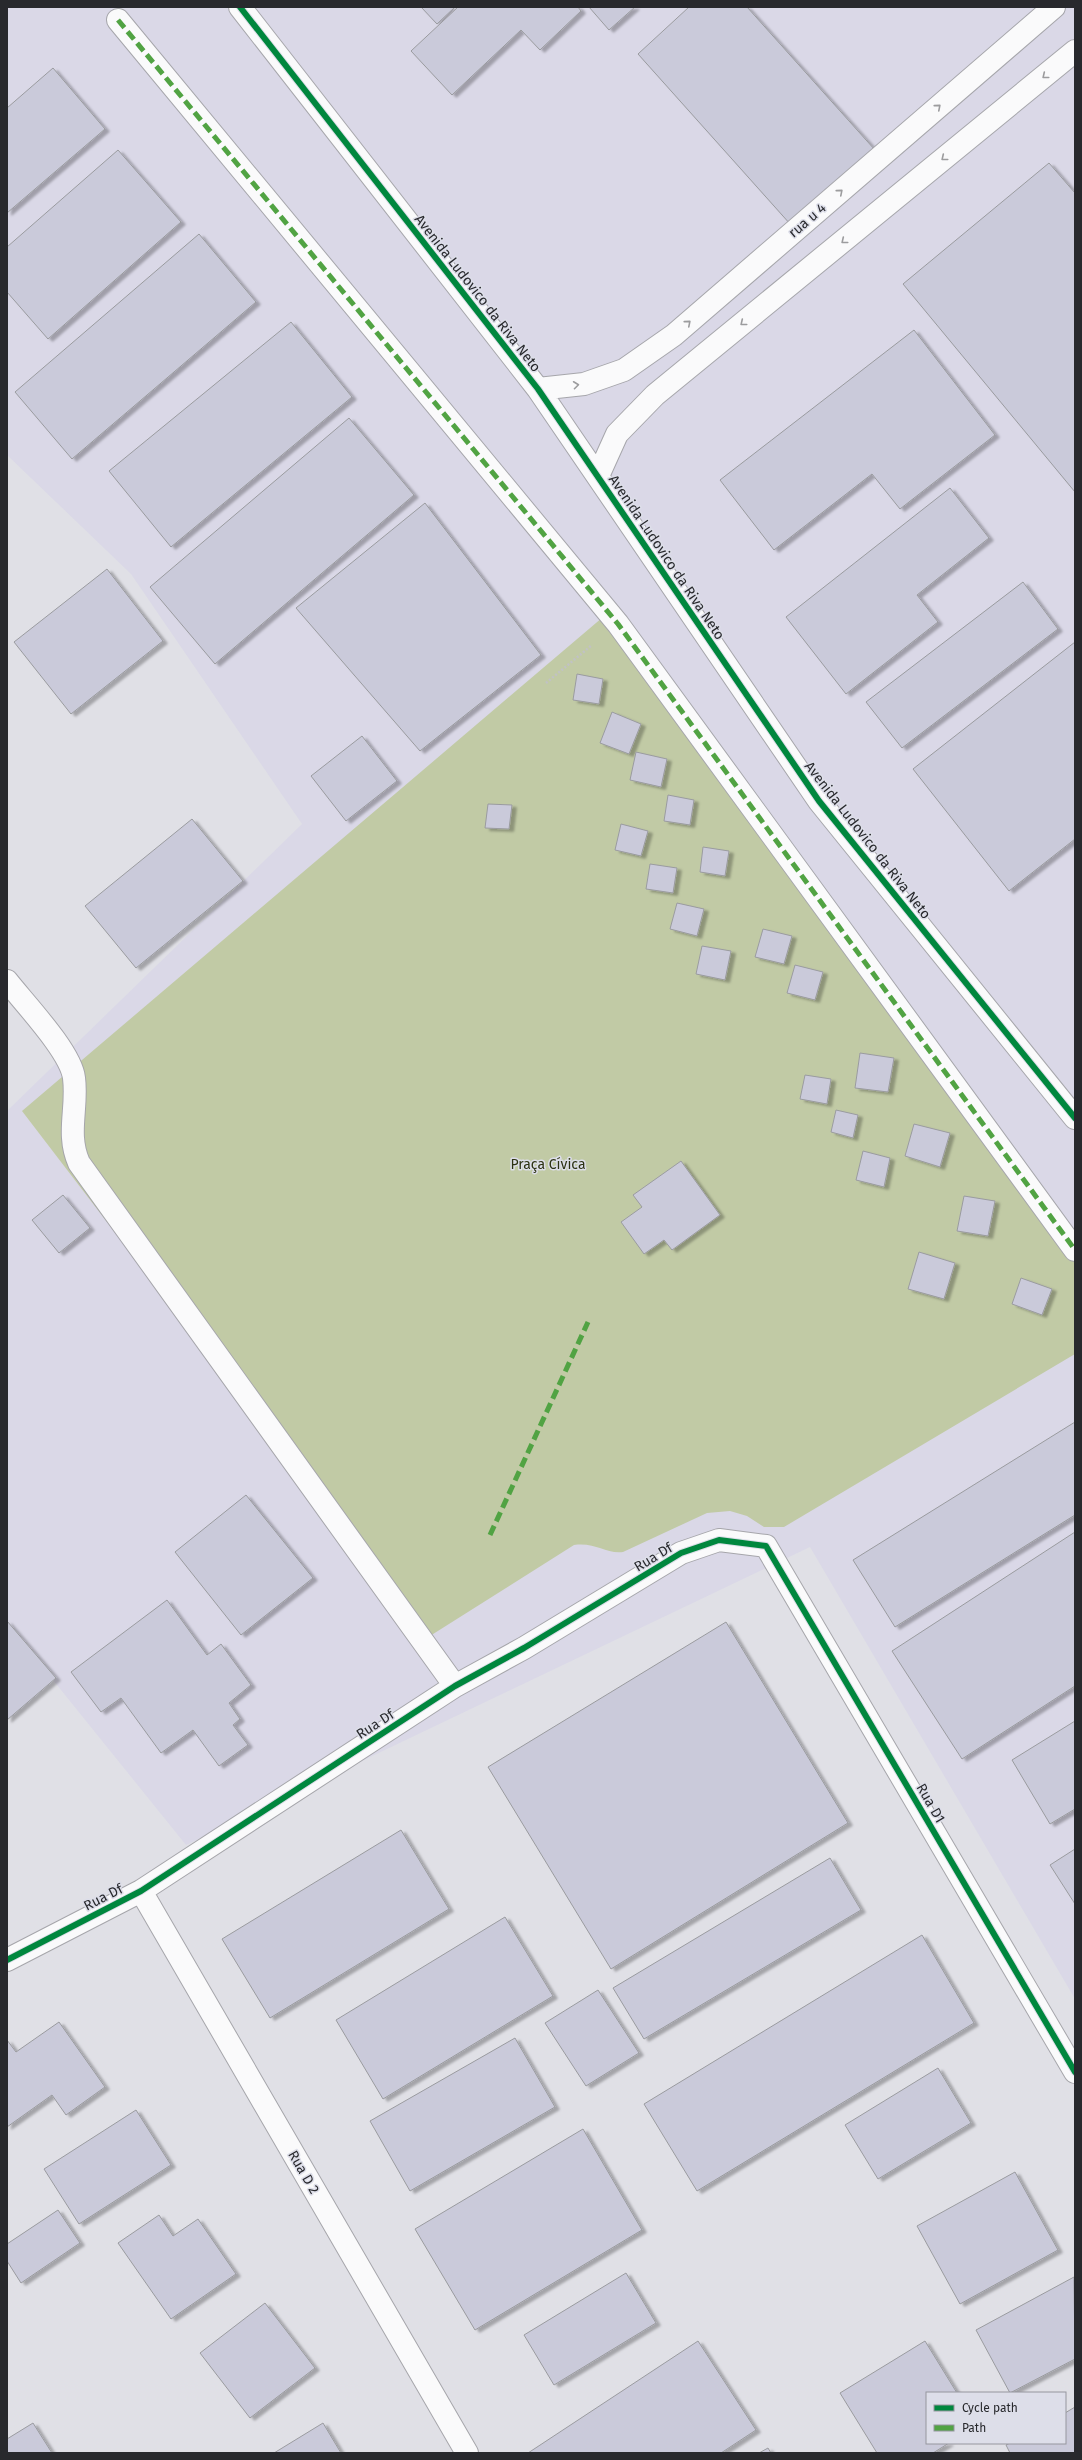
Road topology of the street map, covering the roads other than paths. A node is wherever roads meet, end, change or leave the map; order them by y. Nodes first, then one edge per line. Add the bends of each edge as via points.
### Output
1 (240, 7) edge
2 (1054, 7) edge
3 (118, 20) dead end
4 (1075, 51) edge
5 (538, 389) junction
6 (598, 476) junction
7 (7, 981) edge
8 (1067, 1094) edge
9 (1075, 1118) edge
10 (1075, 1250) edge
11 (766, 1546) joint
12 (455, 1686) junction
13 (141, 1891) junction
14 (7, 1960) edge
15 (1075, 2072) edge
16 (467, 2453) edge

1 - 5 street, Avenida Ludovico da Riva Neto
5 -> 2 street, rua u 4 via 584,384 624,370 674,335
3 - 10 street via 618,624
4 -> 6 street via 655,395 617,434
5 - 6 street, Avenida Ludovico da Riva Neto
6 - 8 street, Avenida Ludovico da Riva Neto via 819,801
7 - 12 street via 71,1062 75,1090 71,1138 79,1163
8 - 9 street, Avenida Ludovico da Riva Neto
11 - 12 street, Rua Df via 719,1540 681,1553 524,1648
11 - 15 street, Rua D1
12 - 13 street, Rua Df
13 - 14 street, Rua Df
13 - 16 street, Rua D 2

